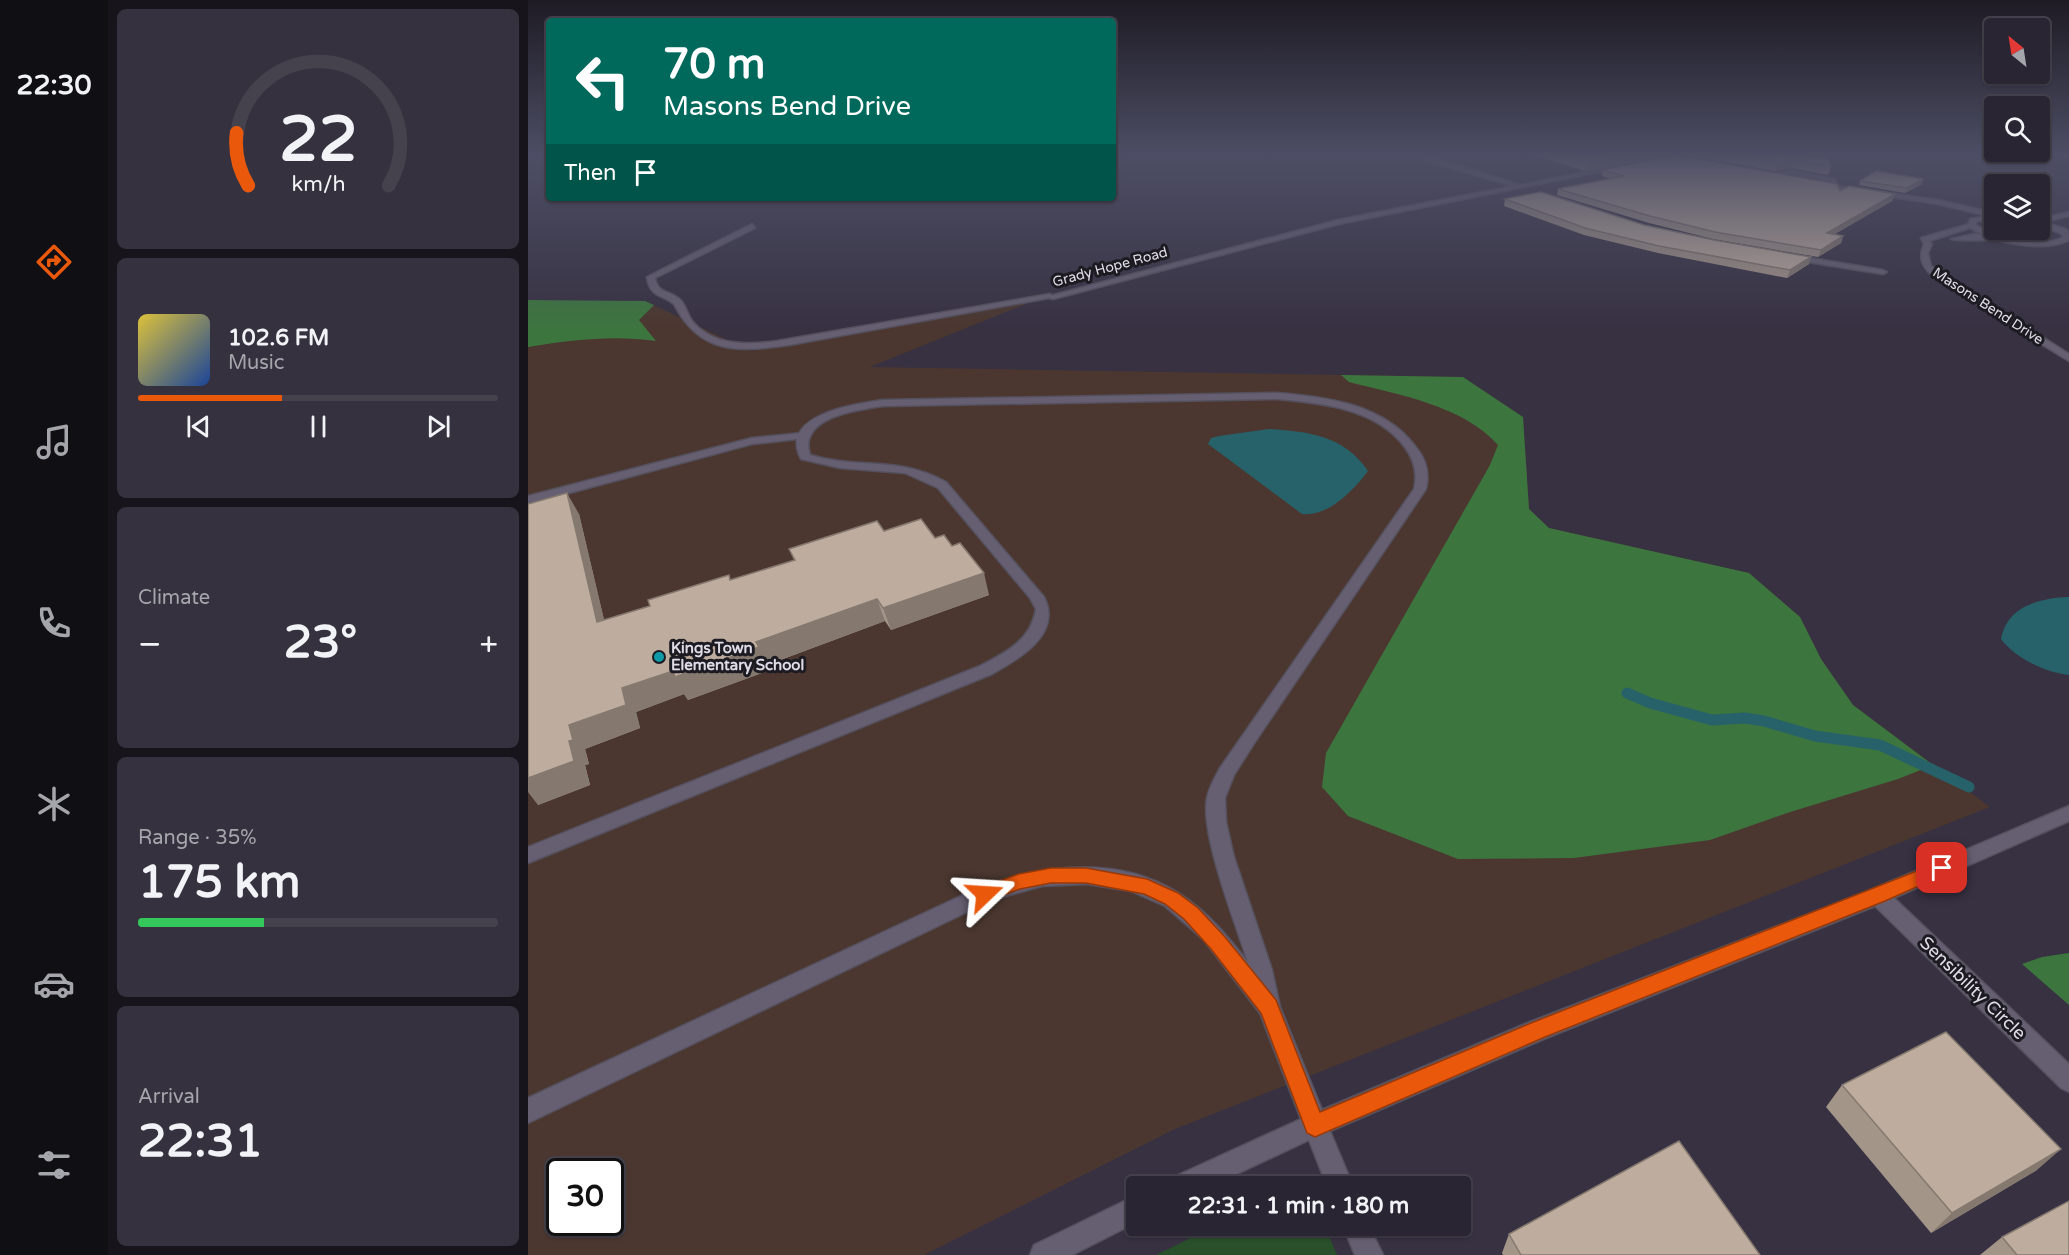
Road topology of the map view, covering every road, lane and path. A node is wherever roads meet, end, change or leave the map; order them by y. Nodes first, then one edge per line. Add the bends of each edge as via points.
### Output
1 (1391, 212) edge
2 (1957, 212) edge
3 (2069, 214) edge
4 (2050, 219) edge
5 (1984, 220) edge
6 (2069, 222) edge
7 (1972, 223) junction
8 (752, 225) dead end
9 (2050, 227) edge
10 (1984, 232) edge
11 (2065, 234) edge
12 (1984, 238) edge
13 (2020, 240) edge
14 (1928, 244) junction
15 (1783, 255) edge
16 (1883, 272) dead end
17 (2069, 358) edge
18 (802, 436) junction
19 (528, 500) edge
20 (2069, 813) edge
21 (528, 855) edge
22 (1878, 896) junction
23 (1269, 1007) junction
24 (2069, 1080) edge
25 (528, 1111) edge
26 (1315, 1125) junction
27 (1205, 1176) edge
28 (1336, 1176) edge
29 (1126, 1214) edge
30 (1360, 1236) edge
31 (1044, 1255) edge
32 (1369, 1255) edge

1 - 8 street, Grady Hope Road via 1050,297 789,342 730,347 694,329 677,300 660,295 651,277
2 - 7 street
3 - 4 street
5 - 7 street
6 - 11 street
7 - 10 street
7 - 14 street, Masons Bend Drive via 1924,240
9 - 11 street
11 - 13 street via 2049,243
12 - 14 street, Masons Bend Drive via 1962,237
14 - 17 street, Masons Bend Drive via 1924,253 1927,267 1939,277
15 - 16 street
18 - 19 street via 752,441
18 - 21 street via 800,447 805,457 817,462 911,469 942,485 1037,597 1043,609 1039,630 1028,643 986,670
18 - 23 street via 831,414 883,403 1277,396 1317,400 1354,410 1406,440 1419,460 1420,489 1249,738 1226,773 1216,798 1224,857
20 - 22 street
22 - 24 street, Sensibility Circle
22 - 26 street via 1538,1030
23 - 25 street via 1218,943 1172,899 1147,887 1118,880 1086,875 1051,876 985,894
23 - 26 street
26 - 27 street
26 - 28 street
29 - 31 street
30 - 32 street

